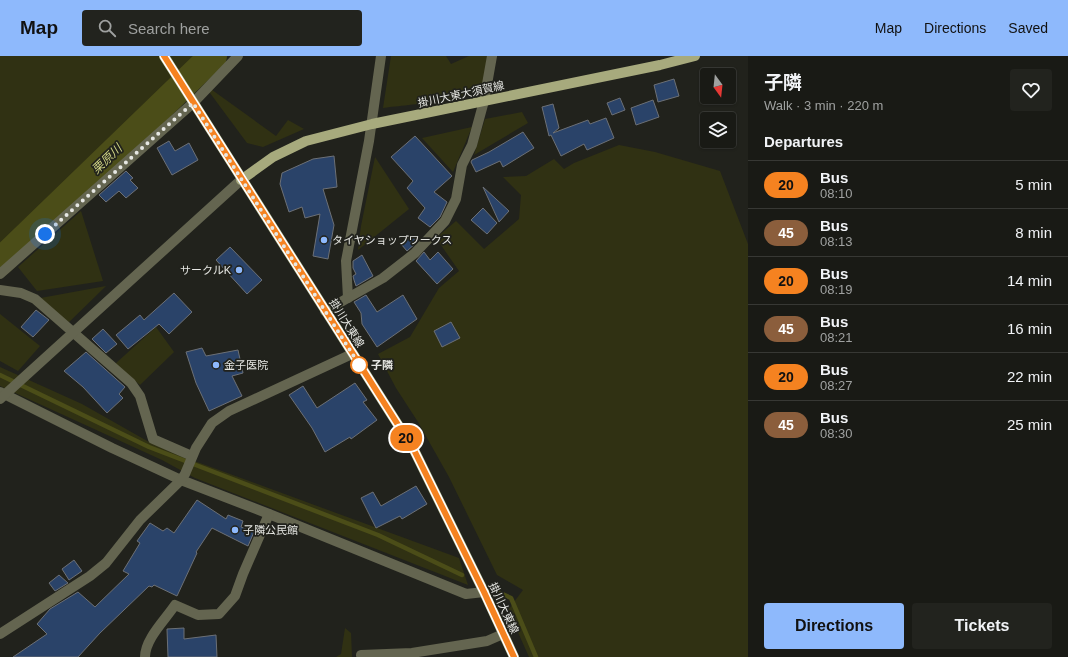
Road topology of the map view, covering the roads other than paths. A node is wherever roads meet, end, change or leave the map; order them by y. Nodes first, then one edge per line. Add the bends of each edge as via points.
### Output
1 (164, 56) edge
2 (238, 56) edge
3 (381, 56) edge
4 (492, 56) edge
5 (695, 56) edge
6 (191, 100) junction
7 (484, 101) junction
8 (372, 124) junction
9 (242, 180) junction
10 (0, 274) edge
11 (0, 290) edge
12 (348, 298) junction
13 (325, 311) junction
14 (73, 332) junction
15 (352, 354) junction
16 (3, 395) edge
17 (191, 457) junction
18 (183, 477) junction
19 (269, 514) junction
20 (484, 592) junction
21 (0, 634) edge
22 (504, 634) junction
23 (361, 655) dead end
24 (145, 657) edge
25 (514, 657) edge

1 - 6 main road, 掛川大東線
2 - 6 street
3 - 8 street
4 - 7 street
5 - 7 main road, 掛川大東大須賀線
6 - 9 main road, 掛川大東線
6 - 10 street
7 - 8 main road, 掛川大東大須賀線
7 - 12 street via 472,144 462,165 456,199 445,221 415,253 383,278
8 - 9 main road, 掛川大東大須賀線 via 306,141 273,157
8 - 12 street via 346,261
9 - 13 main road, 掛川大東線
9 - 14 street
11 - 14 street via 35,299
12 - 13 street
13 - 15 main road, 掛川大東線
14 - 16 street
14 - 17 street via 131,383 140,396 153,439
15 - 17 street via 229,411 212,423
15 - 20 main road, 掛川大東線 via 414,450
16 - 18 street via 112,448
17 - 18 street
18 - 19 street
18 - 21 street via 140,520 106,563
19 - 20 street via 466,594
19 - 24 street via 235,596 229,603 218,614 198,615 175,605 149,642
20 - 22 main road, 掛川大東線
22 - 23 street via 487,641 420,652
22 - 25 main road, 掛川大東線

